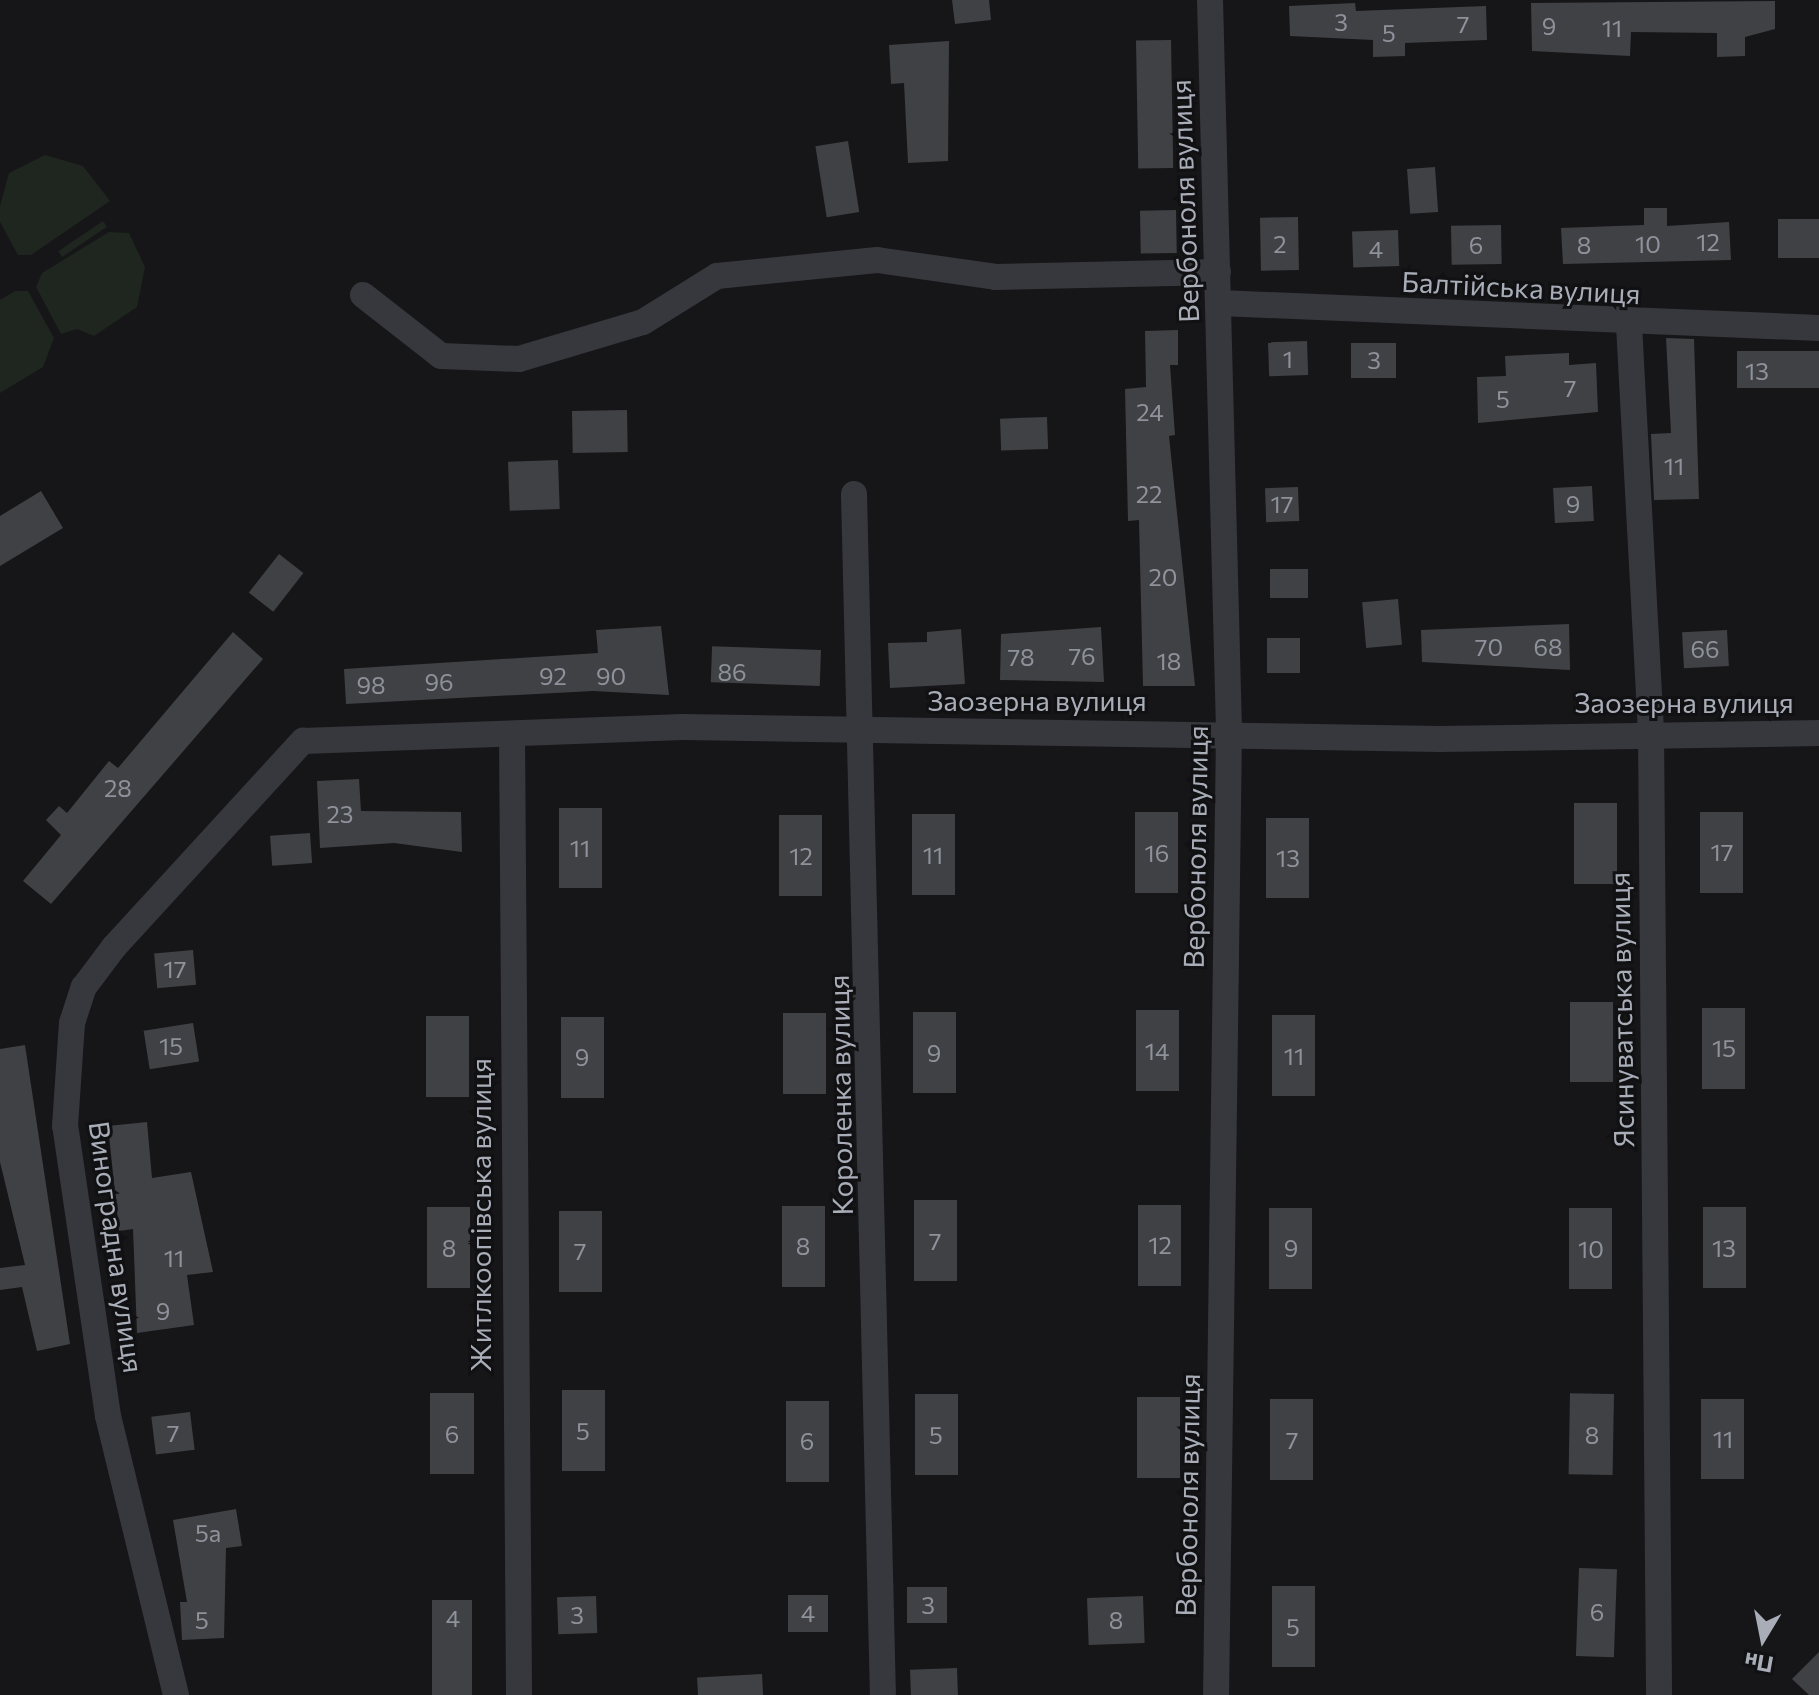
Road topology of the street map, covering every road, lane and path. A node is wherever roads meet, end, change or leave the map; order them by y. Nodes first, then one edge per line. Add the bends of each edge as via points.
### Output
1 (1210, 0) edge
2 (1218, 272) junction
3 (363, 295) dead end
4 (1220, 303) junction
5 (1629, 325) junction
6 (1819, 328) edge
7 (854, 494) dead end
8 (865, 730) junction
9 (1651, 731) junction
10 (1229, 732) junction
11 (1819, 733) edge
12 (512, 735) junction
13 (303, 741) joint
14 (176, 1695) edge
15 (519, 1695) edge
16 (883, 1695) edge
17 (1216, 1695) edge
18 (1659, 1695) edge

1 - 2 street, Вербоноля вулиця
2 - 3 street via 996,277 877,260 717,276 643,322 519,359 441,356
2 - 4 street, Вербоноля вулиця
4 - 5 street, Балтійська вулиця
4 - 10 street, Вербоноля вулиця
5 - 6 street, Балтійська вулиця
5 - 9 street, Ясинуватська вулиця
7 - 8 street, Короленка вулиця
8 - 10 street, Заозерна вулиця
8 - 12 street, Заозерна вулиця via 683,727
8 - 16 street, Короленка вулиця
9 - 10 street, Заозерна вулиця via 1439,739
9 - 11 street, Заозерна вулиця
9 - 18 street, Ясинуватська вулиця
10 - 17 street, Вербоноля вулиця
12 - 13 street, Заозерна вулиця
12 - 15 street, Житлкоопівська вулиця
13 - 14 street, Виноградна вулиця via 114,947 84,987 72,1023 65,1126 108,1416

